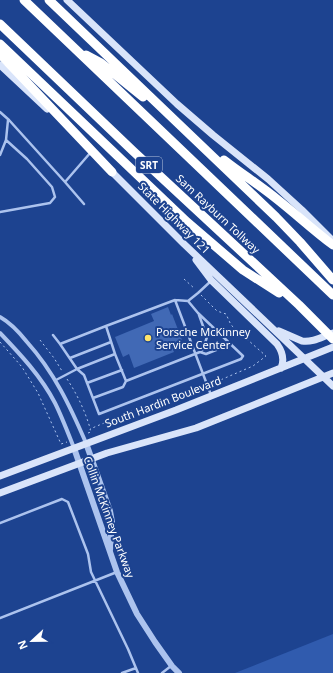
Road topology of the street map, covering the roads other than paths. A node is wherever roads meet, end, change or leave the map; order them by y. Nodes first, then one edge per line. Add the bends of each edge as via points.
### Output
1 (24, 0) edge
2 (49, 0) edge
3 (67, 0) edge
4 (0, 24) edge
5 (0, 44) edge
6 (74, 48) junction
7 (0, 54) edge
8 (0, 65) edge
9 (0, 112) edge
10 (8, 120) junction
11 (6, 140) junction
12 (91, 152) junction
13 (0, 155) edge
14 (112, 172) junction
15 (65, 182) junction
16 (84, 204) dead end
17 (0, 212) edge
18 (333, 241) edge
19 (184, 244) junction
20 (333, 245) edge
21 (211, 280) junction
22 (333, 280) edge
23 (333, 295) edge
24 (175, 300) junction
25 (188, 301) junction
26 (298, 305) junction
27 (198, 313) junction
28 (0, 317) edge
29 (106, 326) junction
30 (274, 328) junction
31 (0, 333) edge
32 (333, 333) edge
33 (53, 335) dead end
34 (333, 339) edge
35 (111, 342) junction
36 (60, 344) junction
37 (231, 344) junction
38 (333, 347) edge
39 (200, 352) junction
40 (115, 354) junction
41 (195, 354) junction
42 (70, 358) junction
43 (305, 359) junction
44 (281, 368) junction
45 (77, 369) junction
46 (122, 370) junction
47 (333, 373) edge
48 (202, 374) junction
49 (324, 377) junction
50 (56, 380) junction
51 (126, 380) junction
52 (87, 383) junction
53 (333, 386) edge
54 (211, 396) junction
55 (93, 398) junction
56 (86, 443) junction
57 (74, 448) junction
58 (92, 459) junction
59 (79, 463) junction
60 (0, 476) edge
61 (0, 493) edge
62 (0, 523) edge
63 (110, 553) junction
64 (117, 572) junction
65 (95, 581) junction
66 (0, 618) edge
67 (172, 666) junction
68 (136, 668) junction
69 (122, 673) edge
70 (138, 673) edge
71 (162, 673) edge
72 (179, 673) edge

1 - 6 highway, Sam Rayburn Tollway
2 - 22 highway via 251,193 300,242
3 - 18 main road via 177,104 268,179
4 - 26 highway, Sam Rayburn Tollway / SRT
5 - 26 highway via 187,222 243,270
6 - 20 highway via 101,63
6 - 23 highway, Sam Rayburn Tollway
7 - 14 highway
8 - 12 main road, State Highway 121
9 - 10 lane
10 - 11 lane
10 - 15 lane
11 - 13 lane
11 - 17 lane via 52,186 55,197 50,203
12 - 14 main road, State Highway 121
12 - 15 lane
14 - 19 main road, State Highway 121
15 - 16 lane
19 - 21 main road
19 - 30 main road, State Highway 121
21 - 25 lane
21 - 44 main road via 277,344 283,356
24 - 25 lane
24 - 29 lane
24 - 41 lane
25 - 27 lane
26 - 34 highway, Sam Rayburn Tollway / SRT
27 - 37 lane
27 - 39 lane via 207,337
28 - 50 street via 11,324 30,344
29 - 35 lane
29 - 36 lane
30 - 32 main road via 306,342
30 - 43 main road, State Highway 121
31 - 57 street via 21,355 46,389 55,403
33 - 36 lane
35 - 40 lane
35 - 42 lane
36 - 42 lane
37 - 39 lane via 206,354
37 - 48 lane via 243,356 241,359
38 - 43 main road, South Hardin Boulevard
39 - 41 lane
40 - 45 lane
40 - 46 lane
41 - 48 lane
41 - 51 lane
42 - 45 lane
43 - 44 main road, South Hardin Boulevard
43 - 49 main road, State Highway 121
44 - 54 main road, South Hardin Boulevard
45 - 50 lane
45 - 52 lane via 84,375
46 - 51 lane
46 - 52 lane
47 - 49 main road
48 - 54 lane
48 - 55 lane via 99,414
49 - 53 main road, State Highway 121
49 - 58 main road via 196,428
50 - 56 street
51 - 55 lane via 123,387
52 - 55 lane
54 - 56 main road, South Hardin Boulevard
56 - 57 main road, South Hardin Boulevard
56 - 58 street
57 - 59 street, Collin McKinney Parkway
57 - 60 main road, South Hardin Boulevard
58 - 59 main road
58 - 63 street via 110,511
59 - 61 main road
59 - 63 street, Collin McKinney Parkway
62 - 65 lane via 62,499 68,502 88,554
63 - 64 street, Collin McKinney Parkway
64 - 65 lane
64 - 67 street, Collin McKinney Parkway via 137,614
65 - 66 lane
65 - 68 lane
67 - 71 lane
67 - 72 street, Collin McKinney Parkway
68 - 69 lane
68 - 70 lane

